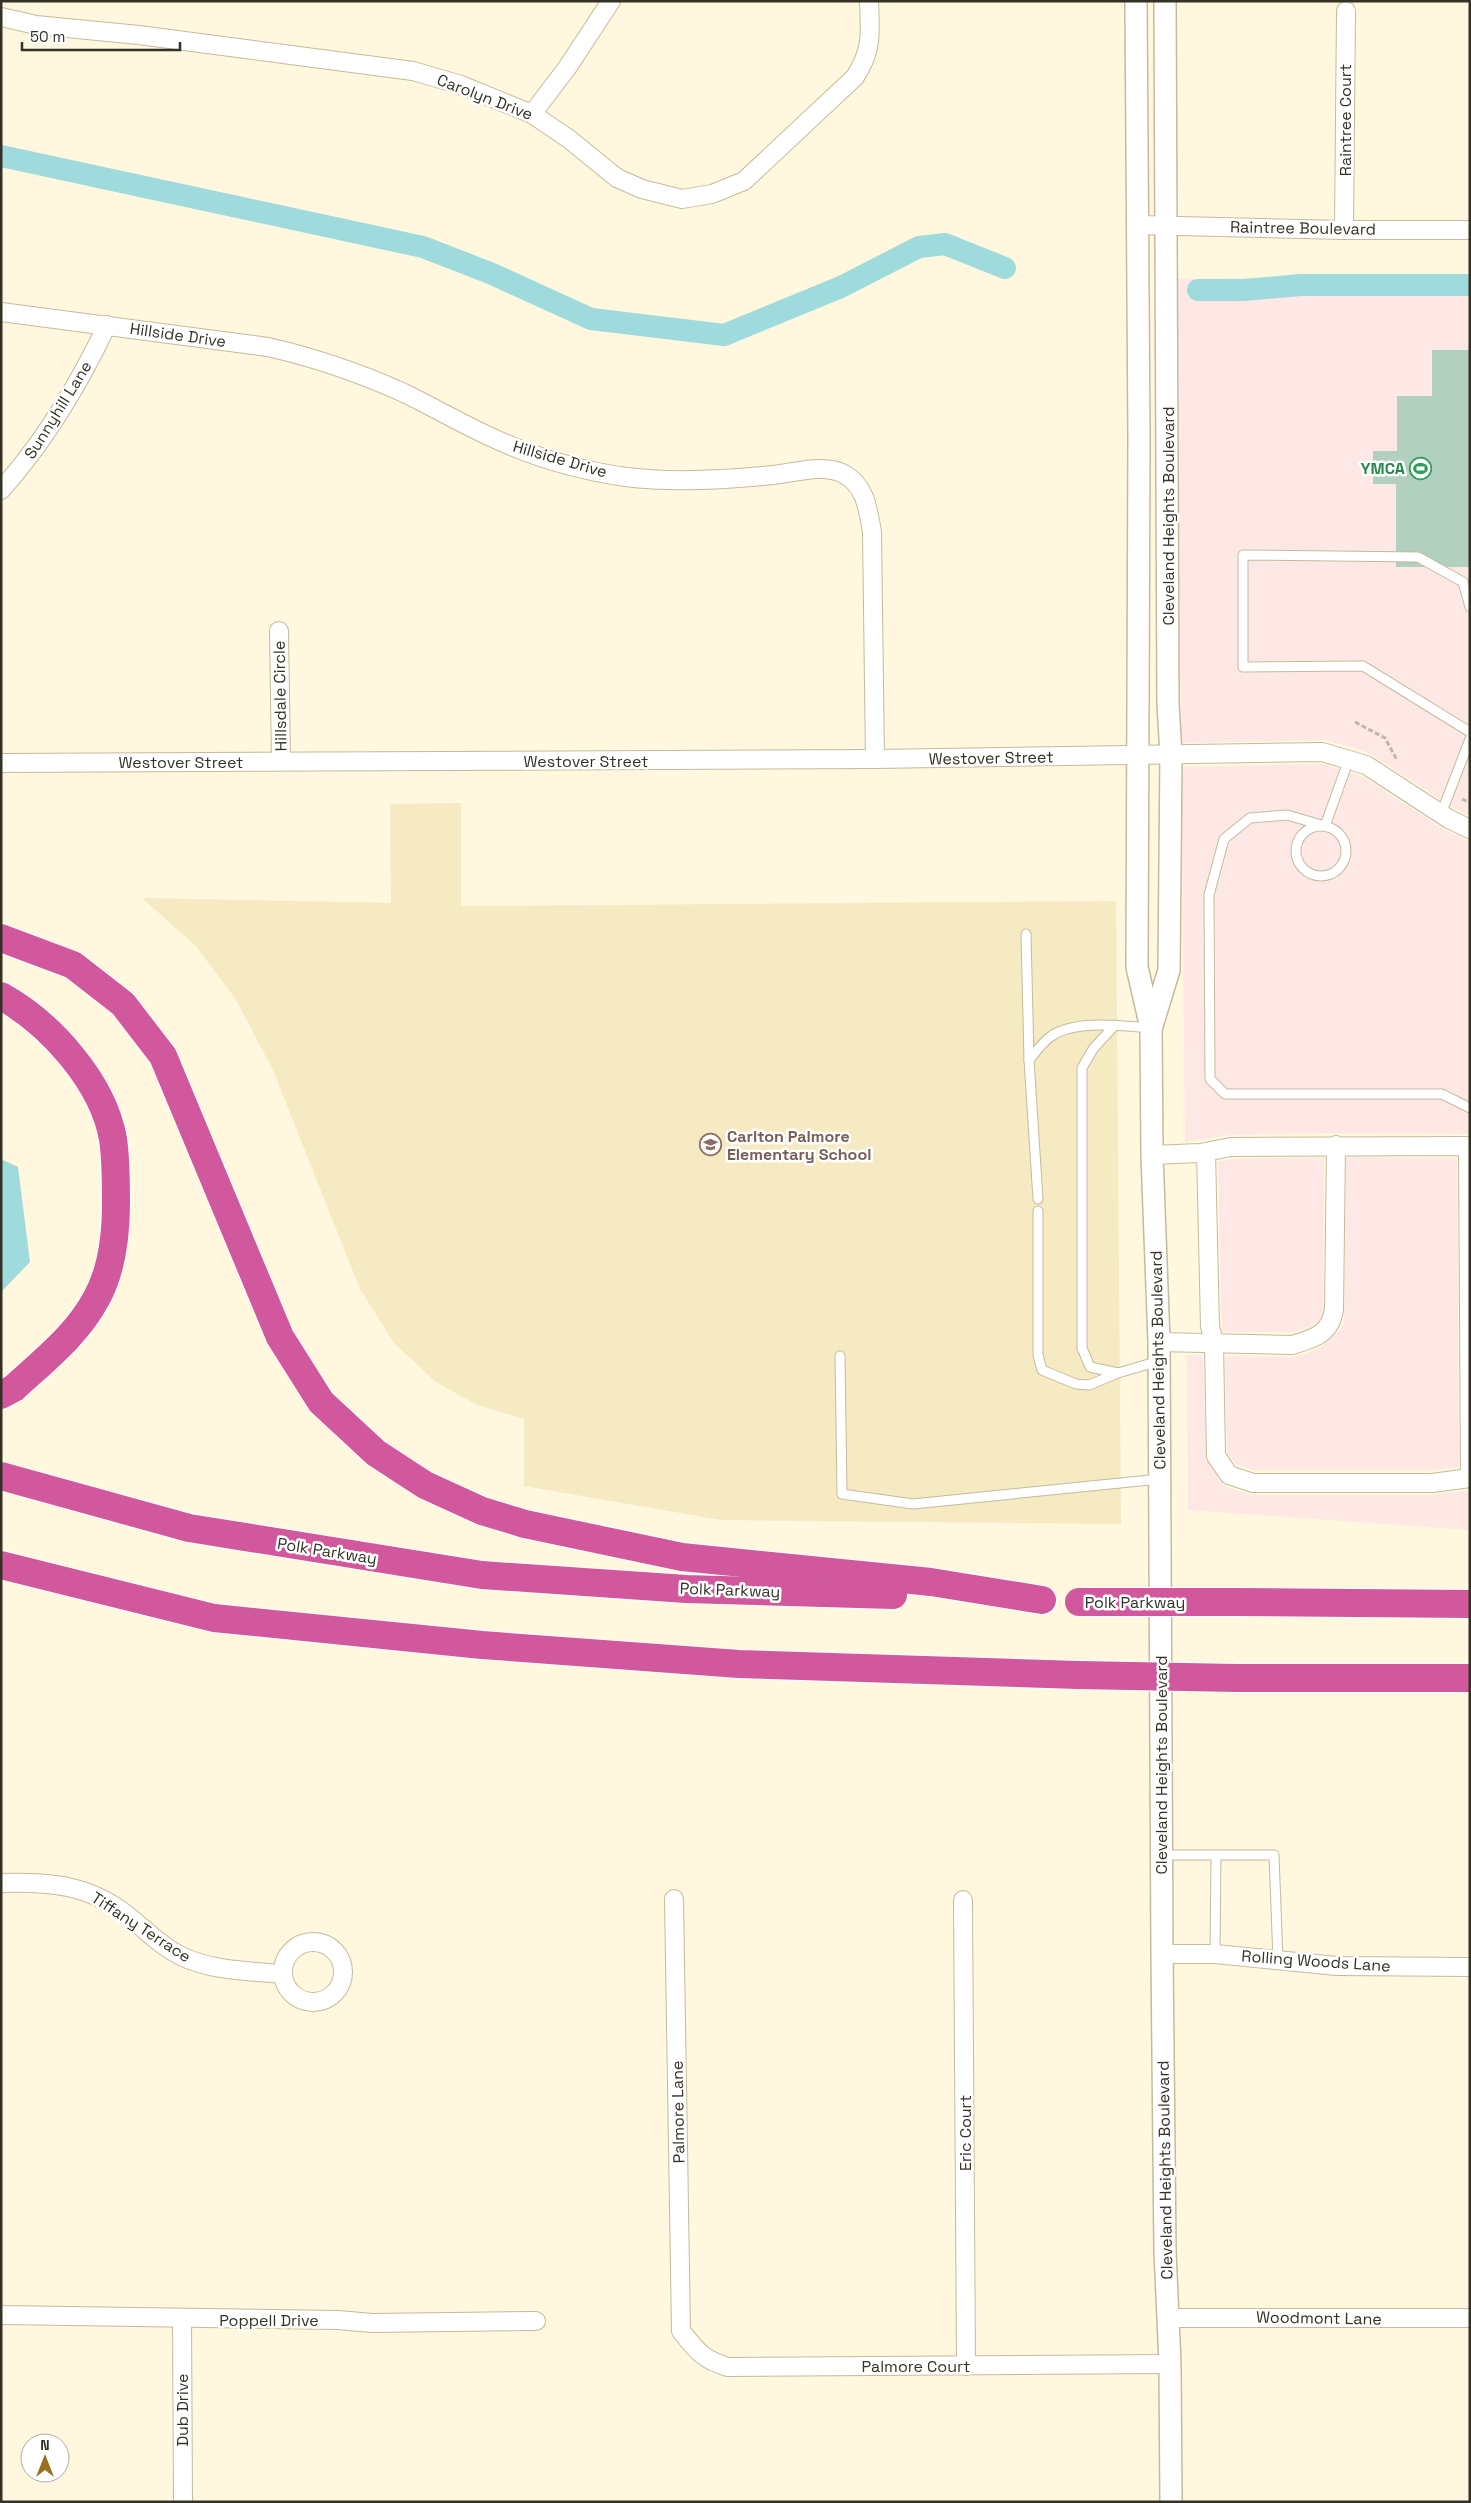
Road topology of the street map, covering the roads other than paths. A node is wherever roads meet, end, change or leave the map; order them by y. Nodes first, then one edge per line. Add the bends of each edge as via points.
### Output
1 (611, 1) edge
2 (869, 1) edge
3 (1136, 1) edge
4 (1165, 1) edge
5 (1346, 11) dead end
6 (1, 17) edge
7 (532, 114) junction
8 (1137, 225) junction
9 (1166, 226) junction
10 (1344, 230) junction
11 (1470, 230) edge
12 (1, 312) edge
13 (107, 325) junction
14 (1, 490) edge
15 (1470, 607) edge
16 (279, 631) dead end
17 (1470, 732) edge
18 (1470, 739) edge
19 (1138, 756) junction
20 (1171, 756) junction
21 (874, 759) junction
22 (1349, 759) junction
23 (281, 761) junction
24 (1, 763) edge
25 (1441, 814) junction
26 (1325, 826) junction
27 (1470, 829) edge
28 (1026, 934) dead end
29 (1, 938) edge
30 (1, 996) edge
31 (1115, 1025) junction
32 (1151, 1028) junction
33 (1029, 1060) junction
34 (1470, 1108) edge
35 (1336, 1145) junction
36 (1469, 1145) edge
37 (1206, 1152) junction
38 (1152, 1155) junction
39 (1038, 1199) dead end
40 (1038, 1211) dead end
41 (1214, 1344) junction
42 (1470, 1351) edge
43 (1159, 1352) junction
44 (840, 1356) dead end
45 (1118, 1373) junction
46 (1, 1395) edge
47 (1, 1476) edge
48 (1160, 1479) junction
49 (1, 1566) edge
50 (1, 1580) edge
51 (1042, 1600) junction
52 (1470, 1604) edge
53 (214, 1618) junction
54 (1470, 1678) edge
55 (1161, 1855) junction
56 (1216, 1855) junction
57 (1, 1883) edge
58 (674, 1899) dead end
59 (963, 1900) dead end
60 (1162, 1954) junction
61 (1215, 1954) junction
62 (1278, 1960) junction
63 (1470, 1967) edge
64 (282, 1974) dead end
65 (1, 2315) edge
66 (1168, 2318) junction
67 (1470, 2318) edge
68 (182, 2319) junction
69 (536, 2321) dead end
70 (681, 2326) joint
71 (1170, 2364) junction
72 (966, 2366) junction
73 (183, 2502) edge
74 (1171, 2502) edge

1 - 7 street
2 - 7 street, Carolyn Drive via 870,42 866,59 855,78 744,181 712,194 682,199 642,190 617,178
3 - 8 street, Cleveland Heights Boulevard
4 - 9 street, Cleveland Heights Boulevard
5 - 10 street, Raintree Court
6 - 7 street, Carolyn Drive via 36,25 139,35 413,71 461,85
8 - 9 street, Raintree Boulevard
8 - 19 street, Cleveland Heights Boulevard
9 - 10 street, Raintree Boulevard
9 - 20 street, Cleveland Heights Boulevard via 1168,704
10 - 11 street, Raintree Boulevard
12 - 13 street, Hillside Drive
13 - 14 street, Sunnyhill Lane via 77,384 31,456
13 - 21 street, Hillside Drive via 268,347 332,363 403,393 502,442 573,466 660,480 772,476 818,470 845,474 857,484 867,500 872,532
15 - 17 lane via 1463,582 1418,556 1243,555 1243,667 1363,666
16 - 23 street, Hillsdale Circle
18 - 25 lane
19 - 20 street, Westover Street
19 - 21 street, Westover Street
19 - 32 street, Cleveland Heights Boulevard via 1137,967
20 - 22 street, Westover Street via 1322,752
20 - 32 street, Cleveland Heights Boulevard via 1169,970
21 - 23 street, Westover Street
22 - 25 street, Westover Street via 1366,765
22 - 26 lane
23 - 24 street, Westover Street
25 - 27 street, Westover Street
26 - 26 lane via 1340,834 1347,855 1339,870 1322,876 1313,875 1299,864 1296,847 1309,828
26 - 34 lane via 1287,815 1250,818 1224,839 1209,895 1210,1079 1225,1094 1442,1094
28 - 33 lane
29 - 51 highway via 73,965 123,1004 163,1056 280,1338 322,1402 376,1453 425,1485 482,1511 525,1524 682,1557 931,1582
30 - 46 highway via 22,1007 66,1048 96,1090 112,1138 116,1186 116,1228 106,1277 97,1298 79,1327 14,1388
31 - 32 lane
31 - 33 lane via 1069,1028 1050,1037
31 - 45 lane via 1093,1049 1082,1068 1082,1348 1090,1367
32 - 38 street, Cleveland Heights Boulevard
33 - 39 lane
35 - 36 street
35 - 37 street via 1231,1147
35 - 41 street via 1333,1321 1313,1339 1292,1345
36 - 42 street
37 - 38 street
37 - 41 street via 1210,1326
38 - 43 street, Cleveland Heights Boulevard
40 - 45 lane via 1038,1354 1042,1370 1076,1384 1089,1385
41 - 42 street via 1216,1456 1229,1475 1253,1482 1432,1482 1470,1478
41 - 43 street
43 - 45 lane
43 - 48 street, Cleveland Heights Boulevard
44 - 48 lane via 842,1494 913,1504
47 - 51 highway, Polk Parkway via 189,1528 482,1575 686,1589
48 - 55 street, Cleveland Heights Boulevard
49 - 53 highway
50 - 53 highway
51 - 52 highway, Polk Parkway, bridge
53 - 54 highway, bridge via 482,1645 739,1664 1237,1678
55 - 56 lane
55 - 60 street, Cleveland Heights Boulevard
56 - 61 lane
56 - 62 lane via 1274,1856
57 - 64 street, Tiffany Terrace via 59,1884 82,1890 105,1900 152,1938 187,1959 210,1966
58 - 70 street, Palmore Lane
59 - 72 street, Eric Court
60 - 61 street, Rolling Woods Lane
60 - 66 street, Cleveland Heights Boulevard
61 - 62 street, Rolling Woods Lane
62 - 63 street, Rolling Woods Lane via 1337,1966
65 - 68 street, Poppell Drive
66 - 67 street, Woodmont Lane
66 - 71 street, Cleveland Heights Boulevard
68 - 69 street, Poppell Drive via 372,2323
68 - 73 street, Dub Drive
70 - 72 street, Palmore Court via 681,2331 709,2361 728,2367
71 - 72 street, Palmore Court
71 - 74 street, Cleveland Heights Boulevard

